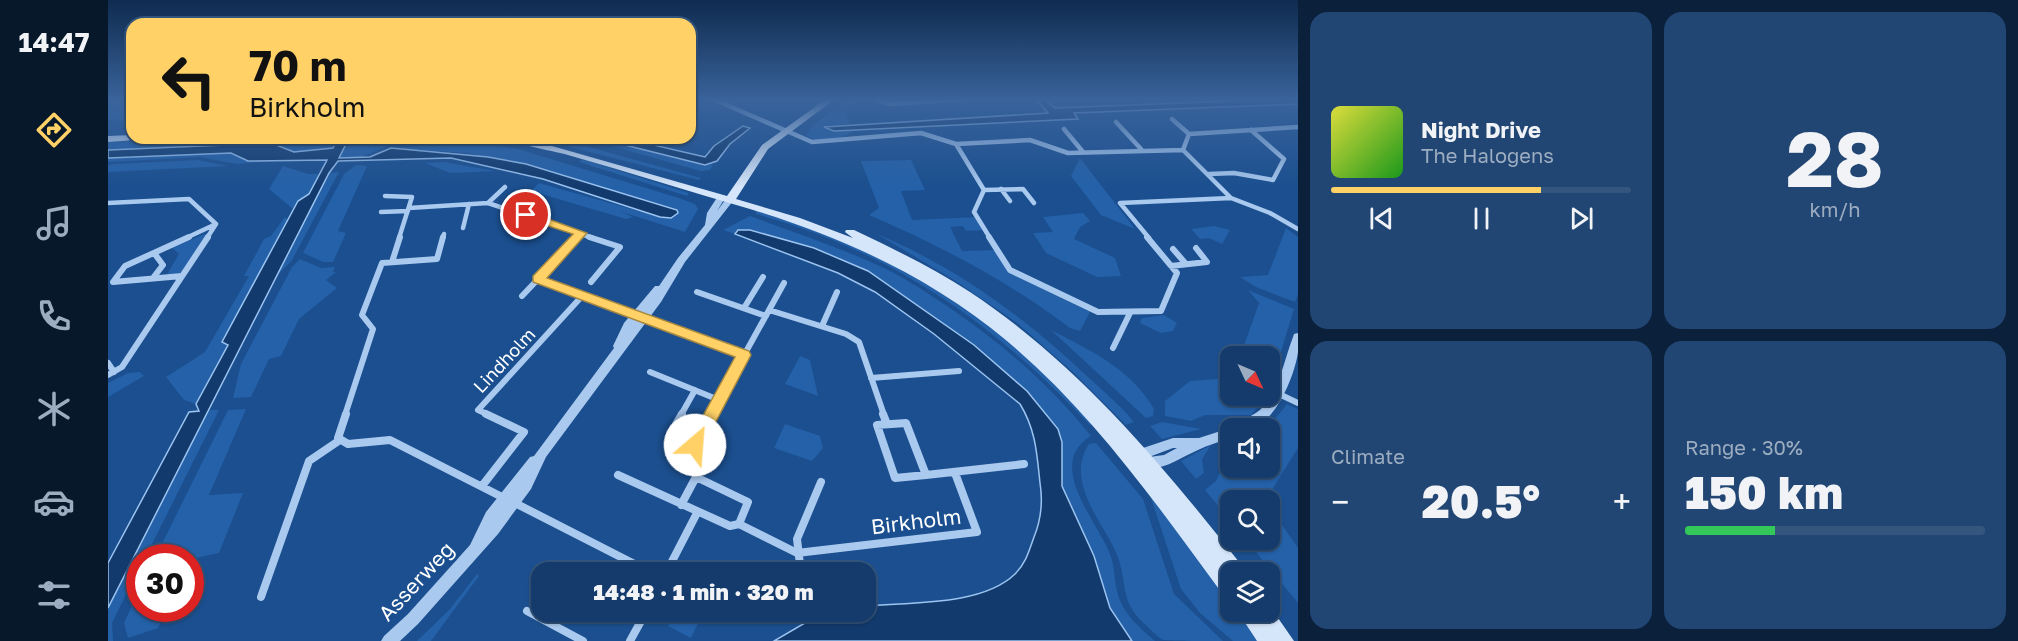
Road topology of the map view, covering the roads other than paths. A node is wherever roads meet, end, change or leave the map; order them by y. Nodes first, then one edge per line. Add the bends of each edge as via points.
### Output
1 (783, 129) joint
2 (1064, 129) dead end
3 (1122, 129) edge
4 (1183, 129) edge
5 (1268, 129) edge
6 (1251, 130) junction
7 (1189, 134) junction
8 (126, 138) edge
9 (108, 139) edge
10 (530, 144) edge
11 (549, 144) edge
12 (956, 144) junction
13 (1141, 149) junction
14 (1184, 150) junction
15 (1083, 152) junction
16 (1209, 174) junction
17 (506, 186) dead end
18 (1001, 189) junction
19 (984, 190) junction
20 (385, 196) dead end
21 (727, 196) junction
22 (1231, 198) junction
23 (1010, 201) dead end
24 (108, 203) edge
25 (488, 203) junction
26 (1034, 203) dead end
27 (469, 204) junction
28 (409, 209) junction
29 (381, 212) dead end
30 (216, 224) junction
31 (463, 228) dead end
32 (1298, 229) edge
33 (581, 233) junction
34 (444, 234) dead end
35 (1196, 248) dead end
36 (1173, 249) dead end
37 (154, 253) junction
38 (392, 262) junction
39 (1186, 264) junction
40 (1171, 266) junction
41 (182, 276) junction
42 (764, 277) dead end
43 (153, 278) junction
44 (538, 279) junction
45 (591, 282) dead end
46 (784, 284) dead end
47 (698, 292) dead end
48 (837, 292) dead end
49 (583, 295) junction
50 (522, 296) dead end
51 (744, 308) junction
52 (768, 313) junction
53 (1130, 313) junction
54 (640, 316) junction
55 (822, 326) junction
56 (1298, 335) edge
57 (1113, 348) dead end
58 (744, 355) junction
59 (108, 363) edge
60 (959, 371) dead end
61 (650, 372) dead end
62 (111, 374) edge
63 (871, 378) junction
64 (695, 390) junction
65 (1280, 391) edge
66 (1280, 395) edge
67 (719, 400) junction
68 (1298, 404) edge
69 (887, 424) junction
70 (1220, 436) edge
71 (340, 441) junction
72 (1142, 459) junction
73 (1024, 465) dead end
74 (955, 473) junction
75 (618, 475) dead end
76 (926, 476) junction
77 (821, 482) dead end
78 (482, 486) junction
79 (509, 500) junction
80 (681, 505) junction
81 (697, 513) junction
82 (739, 524) junction
83 (797, 553) junction
84 (630, 562) edge
85 (672, 562) edge
86 (799, 562) edge
87 (1228, 562) edge
88 (1220, 575) edge
89 (261, 597) dead end
90 (526, 611) dead end
91 (640, 622) edge
92 (1254, 622) edge
93 (1272, 622) edge
94 (388, 641) edge
95 (583, 641) edge
96 (630, 641) edge
97 (1268, 641) edge
98 (1285, 641) edge

1 - 12 street via 812,142 921,133
1 - 21 main road via 752,151
2 - 15 street
3 - 13 street
4 - 7 street
5 - 6 street
6 - 7 street
6 - 16 street via 1284,159 1273,180 1234,173
7 - 14 street
8 - 9 main road
10 - 21 main road
11 - 21 main road
12 - 15 street via 1030,140 1072,153
12 - 19 street
13 - 14 street
13 - 15 street
14 - 16 street
16 - 22 street
17 - 25 street
18 - 19 street
18 - 23 street
18 - 26 street via 1023,189
19 - 53 street via 974,212 1010,270 1098,312
20 - 28 street via 409,195
21 - 54 street, Asserweg
21 - 72 main road via 847,230 954,286 1036,347 1078,386
22 - 32 street
22 - 40 street via 1120,203
24 - 30 street via 189,199
25 - 27 street
25 - 33 street
27 - 28 street
27 - 31 street
28 - 29 street
28 - 38 street
30 - 37 street
30 - 41 street
33 - 44 street
33 - 45 street via 620,247
34 - 38 street via 437,259
35 - 39 street via 1207,262
36 - 39 street
37 - 43 street via 163,265
37 - 43 street via 125,266 113,282
38 - 71 street via 382,263 362,315 373,329 338,434
39 - 40 street
40 - 53 street via 1177,273 1161,311
41 - 43 street
41 - 62 street via 122,368
42 - 51 street
44 - 49 street
44 - 50 street
46 - 52 street
47 - 51 street
48 - 55 street
49 - 54 street
49 - 78 street, Lindholm via 478,410 524,432
51 - 52 street
52 - 55 street
52 - 58 street
53 - 57 street
54 - 58 street
54 - 79 street, Asserweg
55 - 63 street via 859,342
56 - 65 street
58 - 67 street
59 - 62 street
60 - 63 street
61 - 64 street
63 - 69 street
64 - 67 street
64 - 67 street via 670,435 695,445
66 - 68 street
69 - 76 street via 906,423
69 - 76 street via 877,425 895,478
70 - 72 street via 1180,454
71 - 78 street via 348,444 390,440
71 - 89 street via 309,461
72 - 87 main road
72 - 88 main road
73 - 74 street
74 - 76 street
74 - 83 street, Birkholm via 977,532
75 - 80 street
77 - 83 street via 797,539
78 - 79 street
79 - 84 street
79 - 94 street, Asserweg via 494,530
80 - 81 street
80 - 82 street via 696,477 748,502
81 - 82 street via 730,526
81 - 85 street
82 - 83 street
83 - 86 street
90 - 95 street
91 - 96 street
92 - 97 main road
93 - 98 main road

